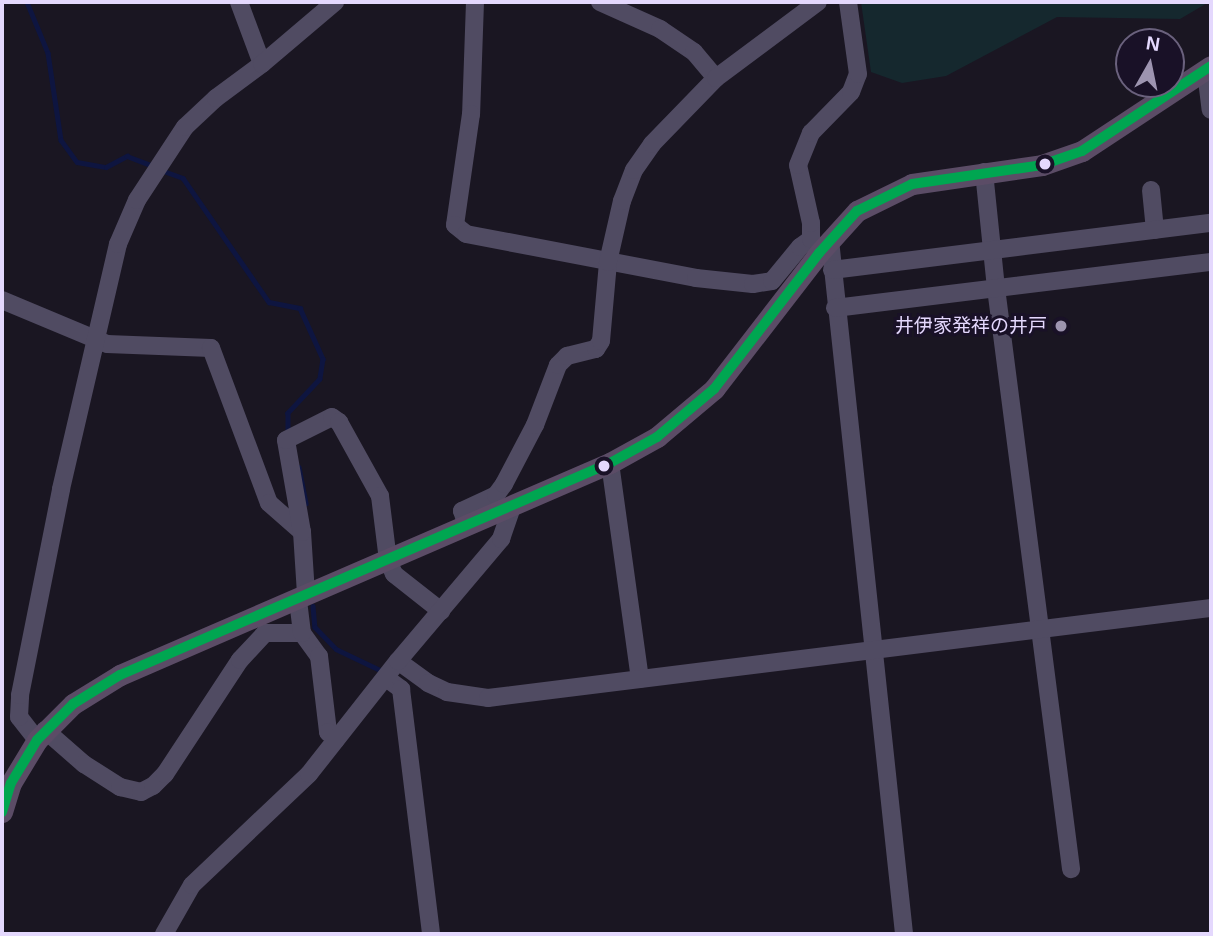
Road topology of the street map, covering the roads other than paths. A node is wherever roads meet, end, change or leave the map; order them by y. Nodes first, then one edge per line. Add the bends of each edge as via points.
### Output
1 (239, 2) edge
2 (335, 2) edge
3 (475, 2) edge
4 (600, 2) edge
5 (818, 2) edge
6 (848, 2) edge
7 (262, 64) junction
8 (1209, 69) edge
9 (716, 78) junction
10 (1211, 110) edge
11 (984, 172) junction
12 (1150, 190) dead end
13 (1211, 223) edge
14 (1155, 230) junction
15 (992, 249) junction
16 (823, 251) junction
17 (608, 262) junction
18 (1211, 262) edge
19 (996, 288) junction
20 (2, 300) edge
21 (835, 307) junction
22 (96, 339) junction
23 (610, 463) junction
24 (513, 505) junction
25 (467, 526) junction
26 (302, 532) junction
27 (388, 559) junction
28 (302, 596) junction
29 (1211, 608) edge
30 (441, 611) junction
31 (1040, 629) junction
32 (302, 633) junction
33 (873, 649) junction
34 (398, 661) junction
35 (386, 678) junction
36 (640, 679) junction
37 (41, 735) junction
38 (336, 740) junction
39 (2, 812) edge
40 (1071, 869) dead end
41 (164, 934) edge
42 (431, 934) edge
43 (904, 934) edge

1 - 7 street
2 - 7 street
3 - 17 street via 471,114 456,225 466,234
4 - 9 street via 660,29 694,52
5 - 9 street
6 - 16 street via 858,74 851,92 811,133 798,165 811,223
7 - 22 street via 185,127 159,163 118,244
8 - 10 street
8 - 11 main road via 1083,151 1042,165
9 - 17 street via 652,144 634,170
11 - 15 street
11 - 16 main road via 912,184 857,211
12 - 14 street
13 - 14 street
14 - 15 street
15 - 16 street
15 - 19 street
16 - 17 street via 800,247 772,281 753,284
16 - 21 street
16 - 23 main road via 714,389 664,432
17 - 25 street via 601,341 596,349 567,356 558,365 535,425 504,484 496,495 461,511
18 - 19 street
19 - 21 street
19 - 31 street
20 - 22 street
21 - 33 street
22 - 26 street via 117,346 211,348 269,503
22 - 37 street via 20,695 19,717
23 - 24 main road
23 - 36 street
24 - 25 main road
24 - 30 street via 501,539
25 - 27 main road
26 - 27 street via 286,440 332,417 380,496
26 - 28 street
27 - 28 main road
27 - 30 street via 394,574
28 - 32 street
28 - 37 main road via 120,675 74,704
29 - 31 street
30 - 34 street
31 - 33 street
31 - 40 street
32 - 37 street via 265,633 240,660 165,774 141,792 107,780
32 - 38 street via 319,656 328,732
33 - 36 street
33 - 43 street
34 - 35 street
34 - 36 street via 447,692 488,698
35 - 38 street
35 - 42 street via 401,689
37 - 39 main road via 11,783
38 - 41 street via 309,774 192,885

